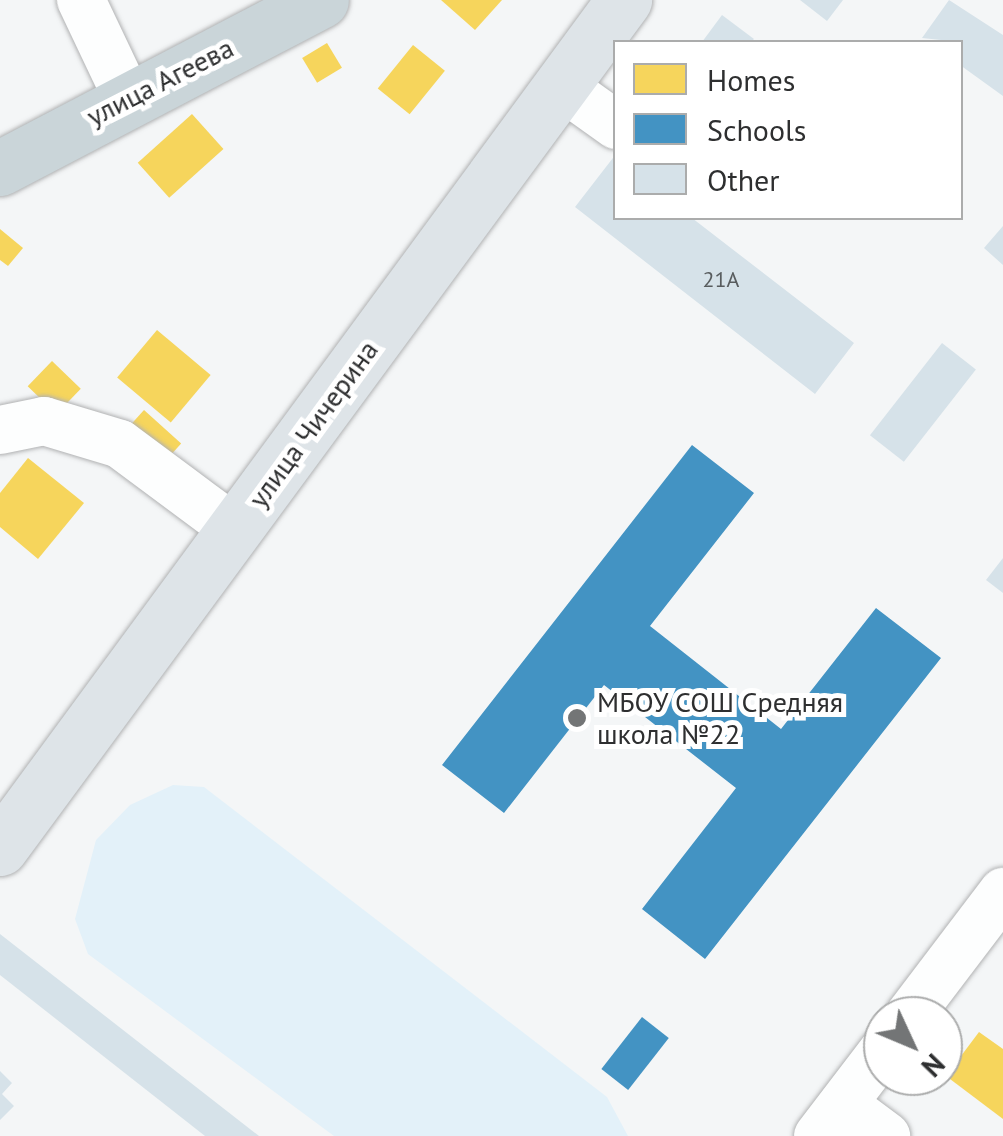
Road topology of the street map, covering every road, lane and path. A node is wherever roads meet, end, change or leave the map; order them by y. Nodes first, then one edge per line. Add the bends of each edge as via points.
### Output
1 (81, 0) edge
2 (321, 0) edge
3 (624, 0) edge
4 (560, 85) junction
5 (127, 97) junction
6 (613, 124) edge
7 (0, 168) edge
8 (0, 430) edge
9 (236, 530) junction
10 (0, 848) edge
11 (1003, 892) edge
12 (924, 996) edge
13 (863, 1077) edge
14 (831, 1120) edge
15 (886, 1136) edge

1 - 5 street
2 - 5 highway, улица Агеева
3 - 4 main road, улица Чичерина
4 - 6 street
4 - 9 main road, улица Чичерина
5 - 7 highway, улица Агеева
8 - 9 street via 44,422 120,444
9 - 10 main road, улица Чичерина
11 - 12 street
13 - 14 street
14 - 15 street

